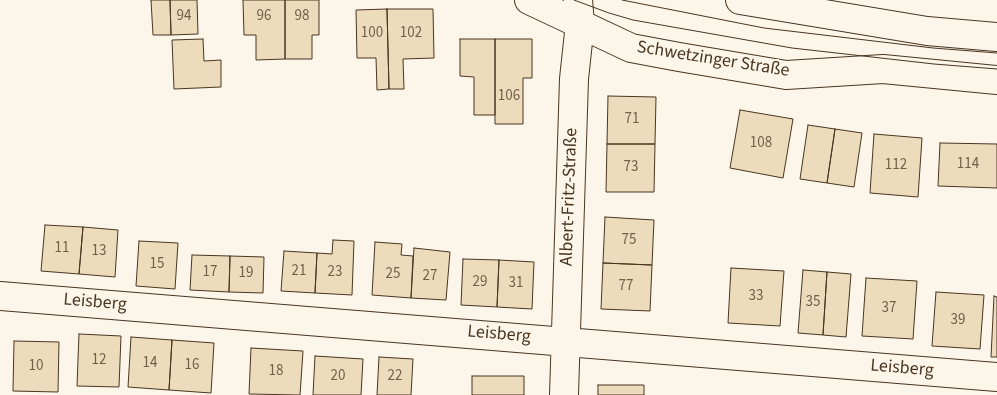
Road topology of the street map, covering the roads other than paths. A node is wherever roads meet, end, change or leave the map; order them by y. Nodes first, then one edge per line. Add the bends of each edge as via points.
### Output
1 (529, 0) edge
2 (740, 0) edge
3 (579, 12) edge
4 (997, 37) edge
5 (997, 80) edge
6 (0, 296) edge
7 (566, 340) junction
8 (997, 377) edge
9 (564, 395) edge

1 - 3 street, Schwetzinger Straße
2 - 4 street via 927,31
3 - 5 street, Schwetzinger Straße via 631,48 679,57 786,74 883,69
3 - 7 street, Albert-Fritz-Straße
6 - 7 street, Leisberg
7 - 8 street, Leisberg
7 - 9 street, Albert-Fritz-Straße

